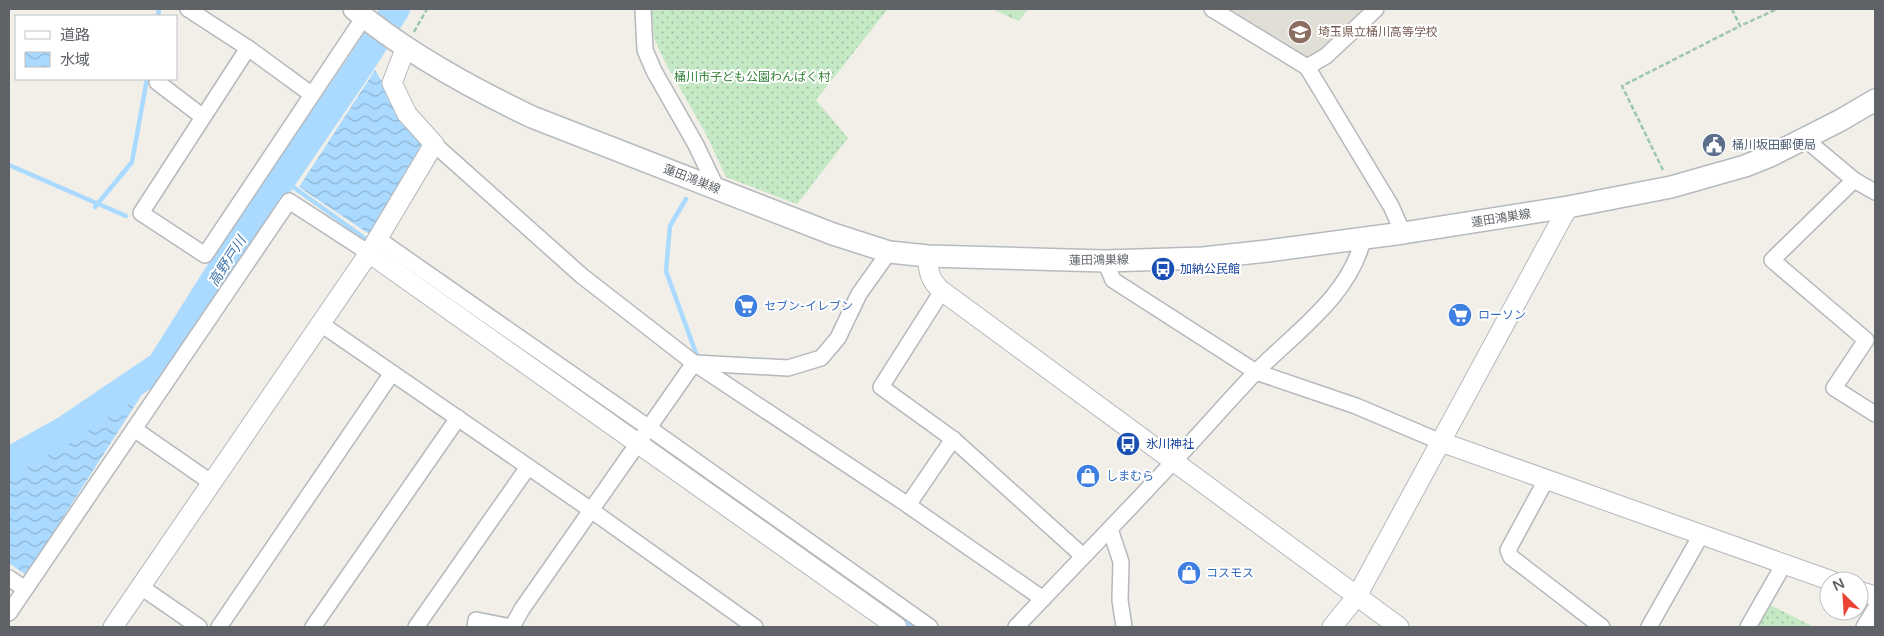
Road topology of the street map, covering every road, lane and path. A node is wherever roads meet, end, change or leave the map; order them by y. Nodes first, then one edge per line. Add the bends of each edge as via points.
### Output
1 (188, 9) edge
2 (427, 9) edge
3 (642, 9) edge
4 (1212, 9) edge
5 (1376, 9) edge
6 (1732, 9) edge
7 (1777, 9) edge
8 (359, 13) edge
9 (1740, 26) junction
10 (406, 47) junction
11 (248, 48) junction
12 (1307, 67) junction
13 (157, 82) dead end
14 (311, 94) junction
15 (1875, 100) edge
16 (203, 117) junction
17 (1805, 139) junction
18 (434, 144) junction
19 (1854, 180) junction
20 (1672, 187) junction
21 (717, 189) junction
22 (1875, 192) edge
23 (1568, 207) junction
24 (1403, 233) junction
25 (1363, 239) junction
26 (373, 246) junction
27 (889, 252) junction
28 (928, 256) junction
29 (1105, 261) junction
30 (942, 291) junction
31 (321, 324) junction
32 (694, 363) junction
33 (1256, 372) junction
34 (392, 373) junction
35 (1875, 414) edge
36 (458, 418) junction
37 (649, 428) junction
38 (134, 429) junction
39 (953, 440) junction
40 (1441, 442) junction
41 (637, 444) junction
42 (1173, 462) junction
43 (528, 467) junction
44 (1546, 480) junction
45 (212, 483) junction
46 (908, 505) junction
47 (591, 510) junction
48 (1110, 529) junction
49 (1701, 535) junction
50 (1083, 556) junction
51 (1784, 564) junction
52 (1819, 576) edge
53 (9, 578) edge
54 (141, 587) junction
55 (25, 589) junction
56 (1357, 596) junction
57 (1043, 598) junction
58 (1875, 609) edge
59 (9, 612) edge
60 (113, 627) edge
61 (199, 627) edge
62 (219, 627) edge
63 (313, 627) edge
64 (416, 627) edge
65 (475, 627) edge
66 (511, 627) edge
67 (755, 627) edge
68 (897, 627) edge
69 (930, 627) edge
70 (1016, 627) edge
71 (1124, 627) edge
72 (1332, 627) edge
73 (1399, 627) edge
74 (1602, 627) edge
75 (1649, 627) edge
76 (1748, 627) edge
77 (1864, 627) edge

1 - 11 street
2 - 10 path
3 - 21 street via 645,50 654,72
4 - 12 street
5 - 12 street via 1326,56
6 - 9 path
7 - 9 path
8 - 10 main road, 蓮田鴻巣線
8 - 14 street
9 - 20 path via 1622,86
10 - 18 street via 392,83 407,114
10 - 21 main road, 蓮田鴻巣線 via 448,74 532,117
11 - 14 street
11 - 16 street
12 - 24 street via 1391,206
13 - 16 street
14 - 16 street via 204,255 141,213
15 - 17 main road, 蓮田鴻巣線
17 - 19 street
17 - 20 main road, 蓮田鴻巣線 via 1745,166
18 - 26 street
18 - 32 street via 582,276
19 - 22 street
19 - 35 street via 1772,260 1866,340 1834,388
20 - 23 main road, 蓮田鴻巣線
21 - 27 main road, 蓮田鴻巣線
23 - 24 main road, 蓮田鴻巣線
23 - 40 street
24 - 25 main road, 蓮田鴻巣線
25 - 29 main road, 蓮田鴻巣線 via 1203,258
25 - 33 street via 1344,283
26 - 31 street
26 - 37 street
26 - 38 street via 289,202
26 - 41 street
27 - 28 main road, 蓮田鴻巣線
27 - 32 street via 859,294 838,338 821,358 788,368
28 - 29 main road, 蓮田鴻巣線
28 - 30 street via 928,271 933,283
29 - 33 street via 1113,280
30 - 39 street via 881,387
30 - 42 street
31 - 34 street
31 - 45 street
32 - 37 street
32 - 46 street
33 - 40 street via 1356,406
33 - 42 street
34 - 36 street
34 - 62 street
36 - 43 street
36 - 63 street
37 - 41 street
37 - 69 street
38 - 45 street
38 - 55 street
39 - 46 street
39 - 50 street
40 - 44 street
40 - 56 street
41 - 47 street
41 - 68 street
42 - 48 street
42 - 56 street
43 - 47 street
43 - 64 street
44 - 49 street
44 - 74 street via 1508,550 1511,557
45 - 54 street
46 - 57 street
47 - 66 street
47 - 67 street
48 - 50 street
48 - 71 street via 1121,562 1120,600
49 - 51 street
49 - 75 street
50 - 57 street
51 - 52 street
51 - 76 street
53 - 55 street
54 - 60 street
54 - 61 street
55 - 59 street
56 - 72 street
56 - 73 street
57 - 70 street
58 - 77 street
65 - 66 street via 476,620

